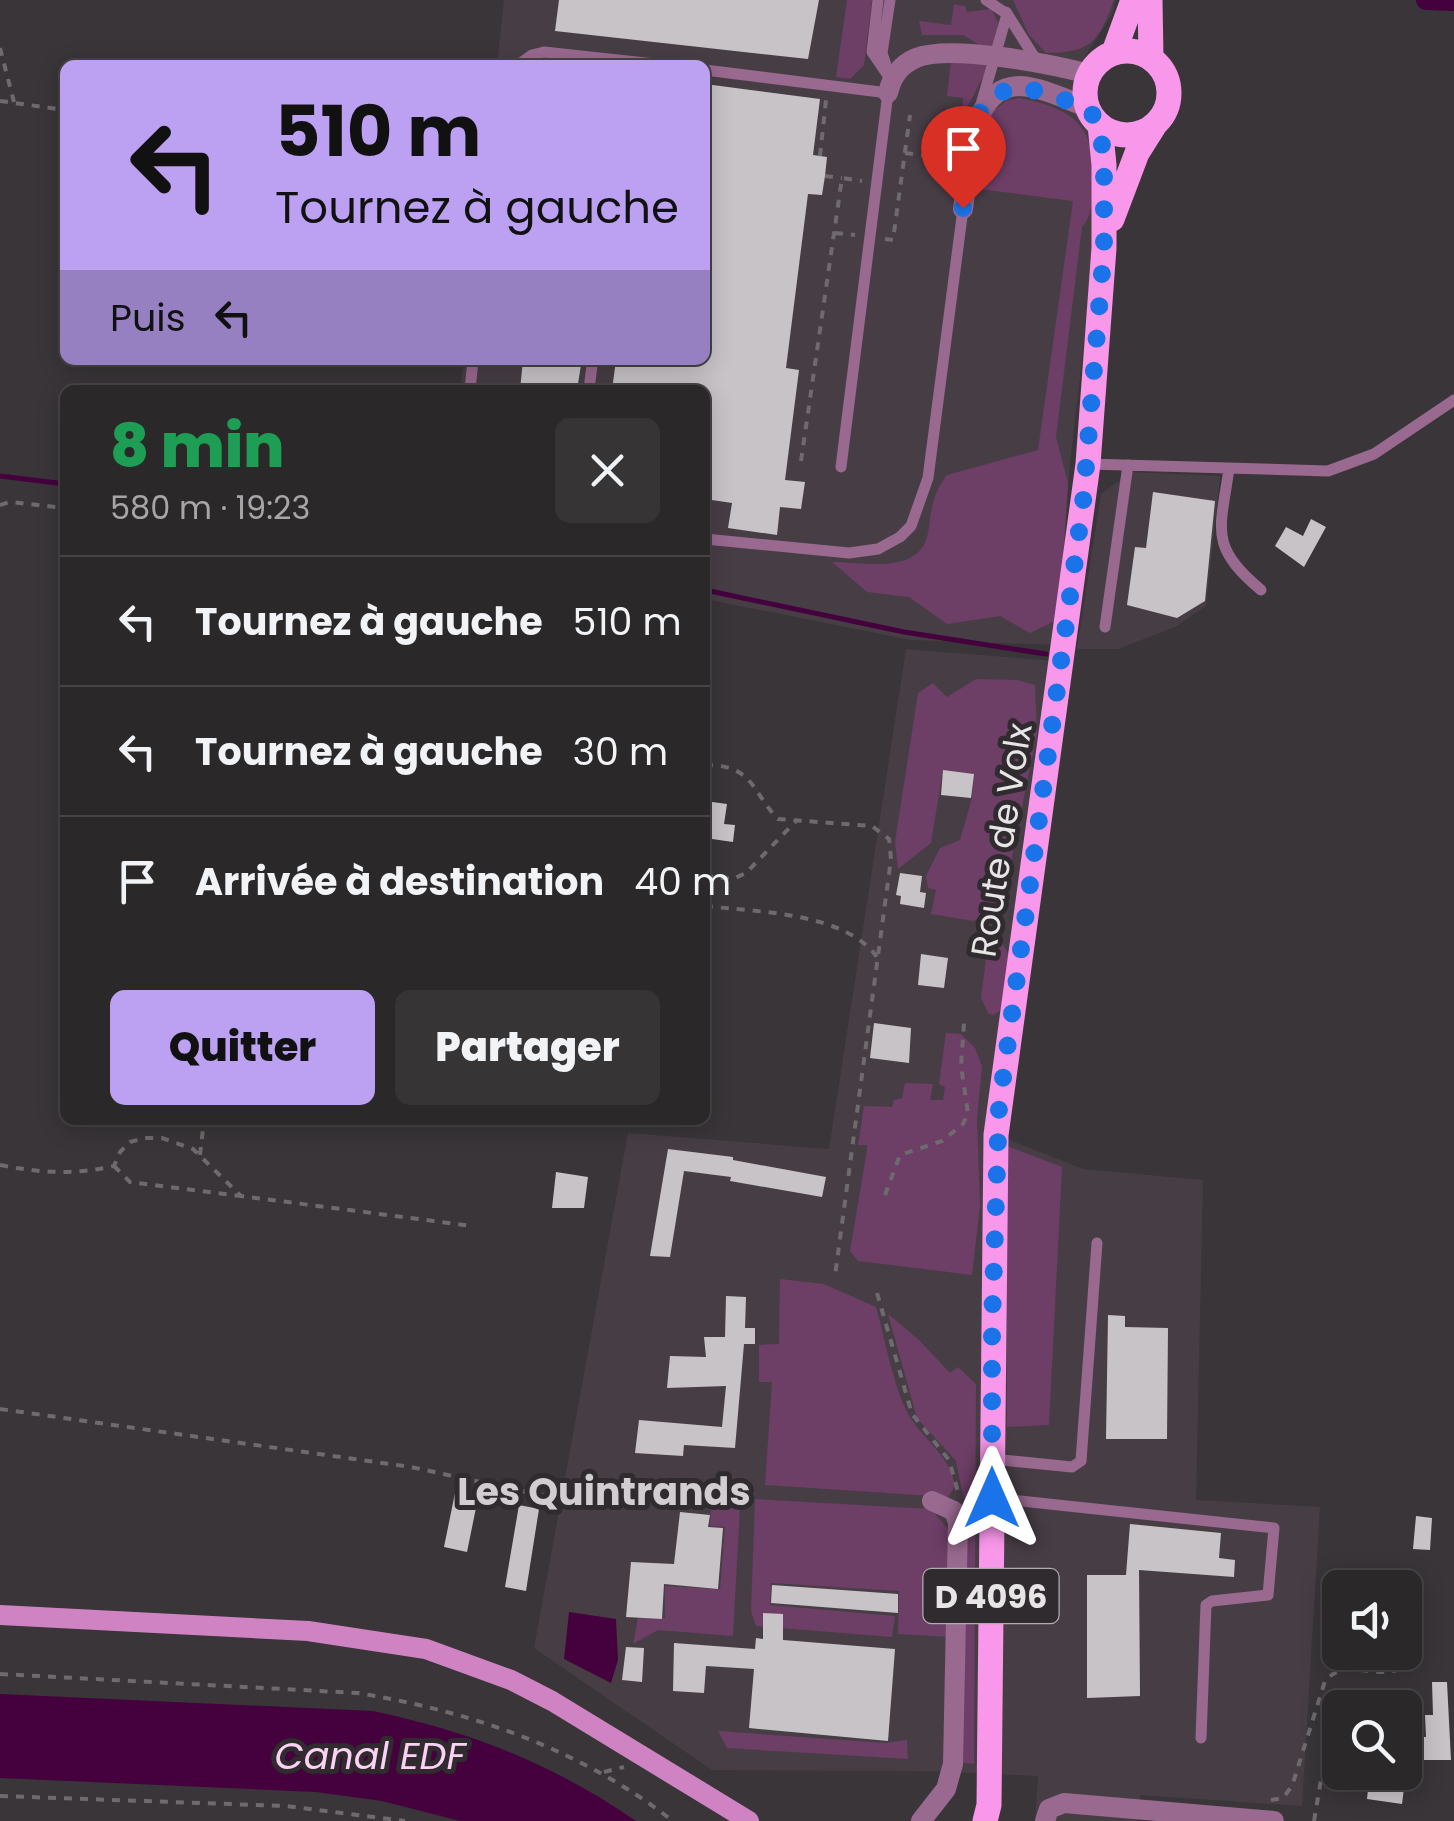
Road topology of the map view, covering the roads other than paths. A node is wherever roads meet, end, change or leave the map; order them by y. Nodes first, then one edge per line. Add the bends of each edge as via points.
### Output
1 (878, 0) edge
2 (890, 0) edge
3 (986, 0) edge
4 (999, 0) edge
5 (1133, 0) edge
6 (1150, 0) edge
7 (1007, 14) junction
8 (1114, 52) junction
9 (1150, 57) junction
10 (996, 58) junction
11 (525, 60) edge
12 (618, 60) edge
13 (1038, 64) junction
14 (710, 71) edge
15 (1089, 74) junction
16 (889, 87) junction
17 (978, 115) junction
18 (1093, 116) junction
19 (1154, 126) junction
20 (963, 208) joint
21 (1104, 248) junction
22 (1454, 400) edge
23 (1088, 464) junction
24 (841, 466) dead end
25 (1128, 466) junction
26 (1230, 469) junction
27 (710, 539) edge
28 (1261, 590) dead end
29 (1105, 627) dead end
30 (1097, 1242) dead end
31 (992, 1459) junction
32 (992, 1498) junction
33 (932, 1501) dead end
34 (0, 1615) edge
35 (1200, 1738) dead end
36 (1121, 1814) edge
37 (989, 1816) edge
38 (744, 1818) edge
39 (920, 1821) edge
40 (1045, 1821) edge
41 (1274, 1821) edge

1 - 16 lane via 872,52
2 - 16 lane via 882,52
3 - 7 lane
4 - 7 lane
5 - 8 main road
6 - 9 main road
7 - 10 lane
7 - 13 lane
8 - 9 main road
8 - 15 main road
9 - 19 main road via 1170,90
10 - 13 street
10 - 16 street via 928,54 904,65
10 - 17 lane
11 - 12 lane via 544,52
13 - 15 street
14 - 16 lane via 822,86
15 - 18 main road
16 - 24 lane
17 - 18 street via 1001,91 1020,86
17 - 20 street
18 - 19 main road via 1126,135
18 - 21 main road, Route de Volx / D 4096 via 1104,165
19 - 21 main road, Route de Volx / D 4096 via 1128,173
20 - 27 lane via 928,478 918,513 900,537 878,549 836,552
21 - 23 main road, Route de Volx / D 4096
22 - 26 lane via 1342,468
23 - 25 lane
23 - 31 main road, Route de Volx / D 4096 via 999,1107
25 - 26 lane
25 - 29 lane
26 - 28 lane via 1221,541 1237,569
30 - 31 lane via 1081,1461 1072,1467
31 - 32 main road, Route de Volx / D 4096
32 - 35 lane via 1274,1528 1268,1595 1206,1605
32 - 37 main road, Route de Volx / D 4096
33 - 39 street via 954,1511 958,1522 953,1764 946,1788
34 - 38 main road via 308,1631 426,1649 552,1701
36 - 40 street via 1059,1804
36 - 41 street

